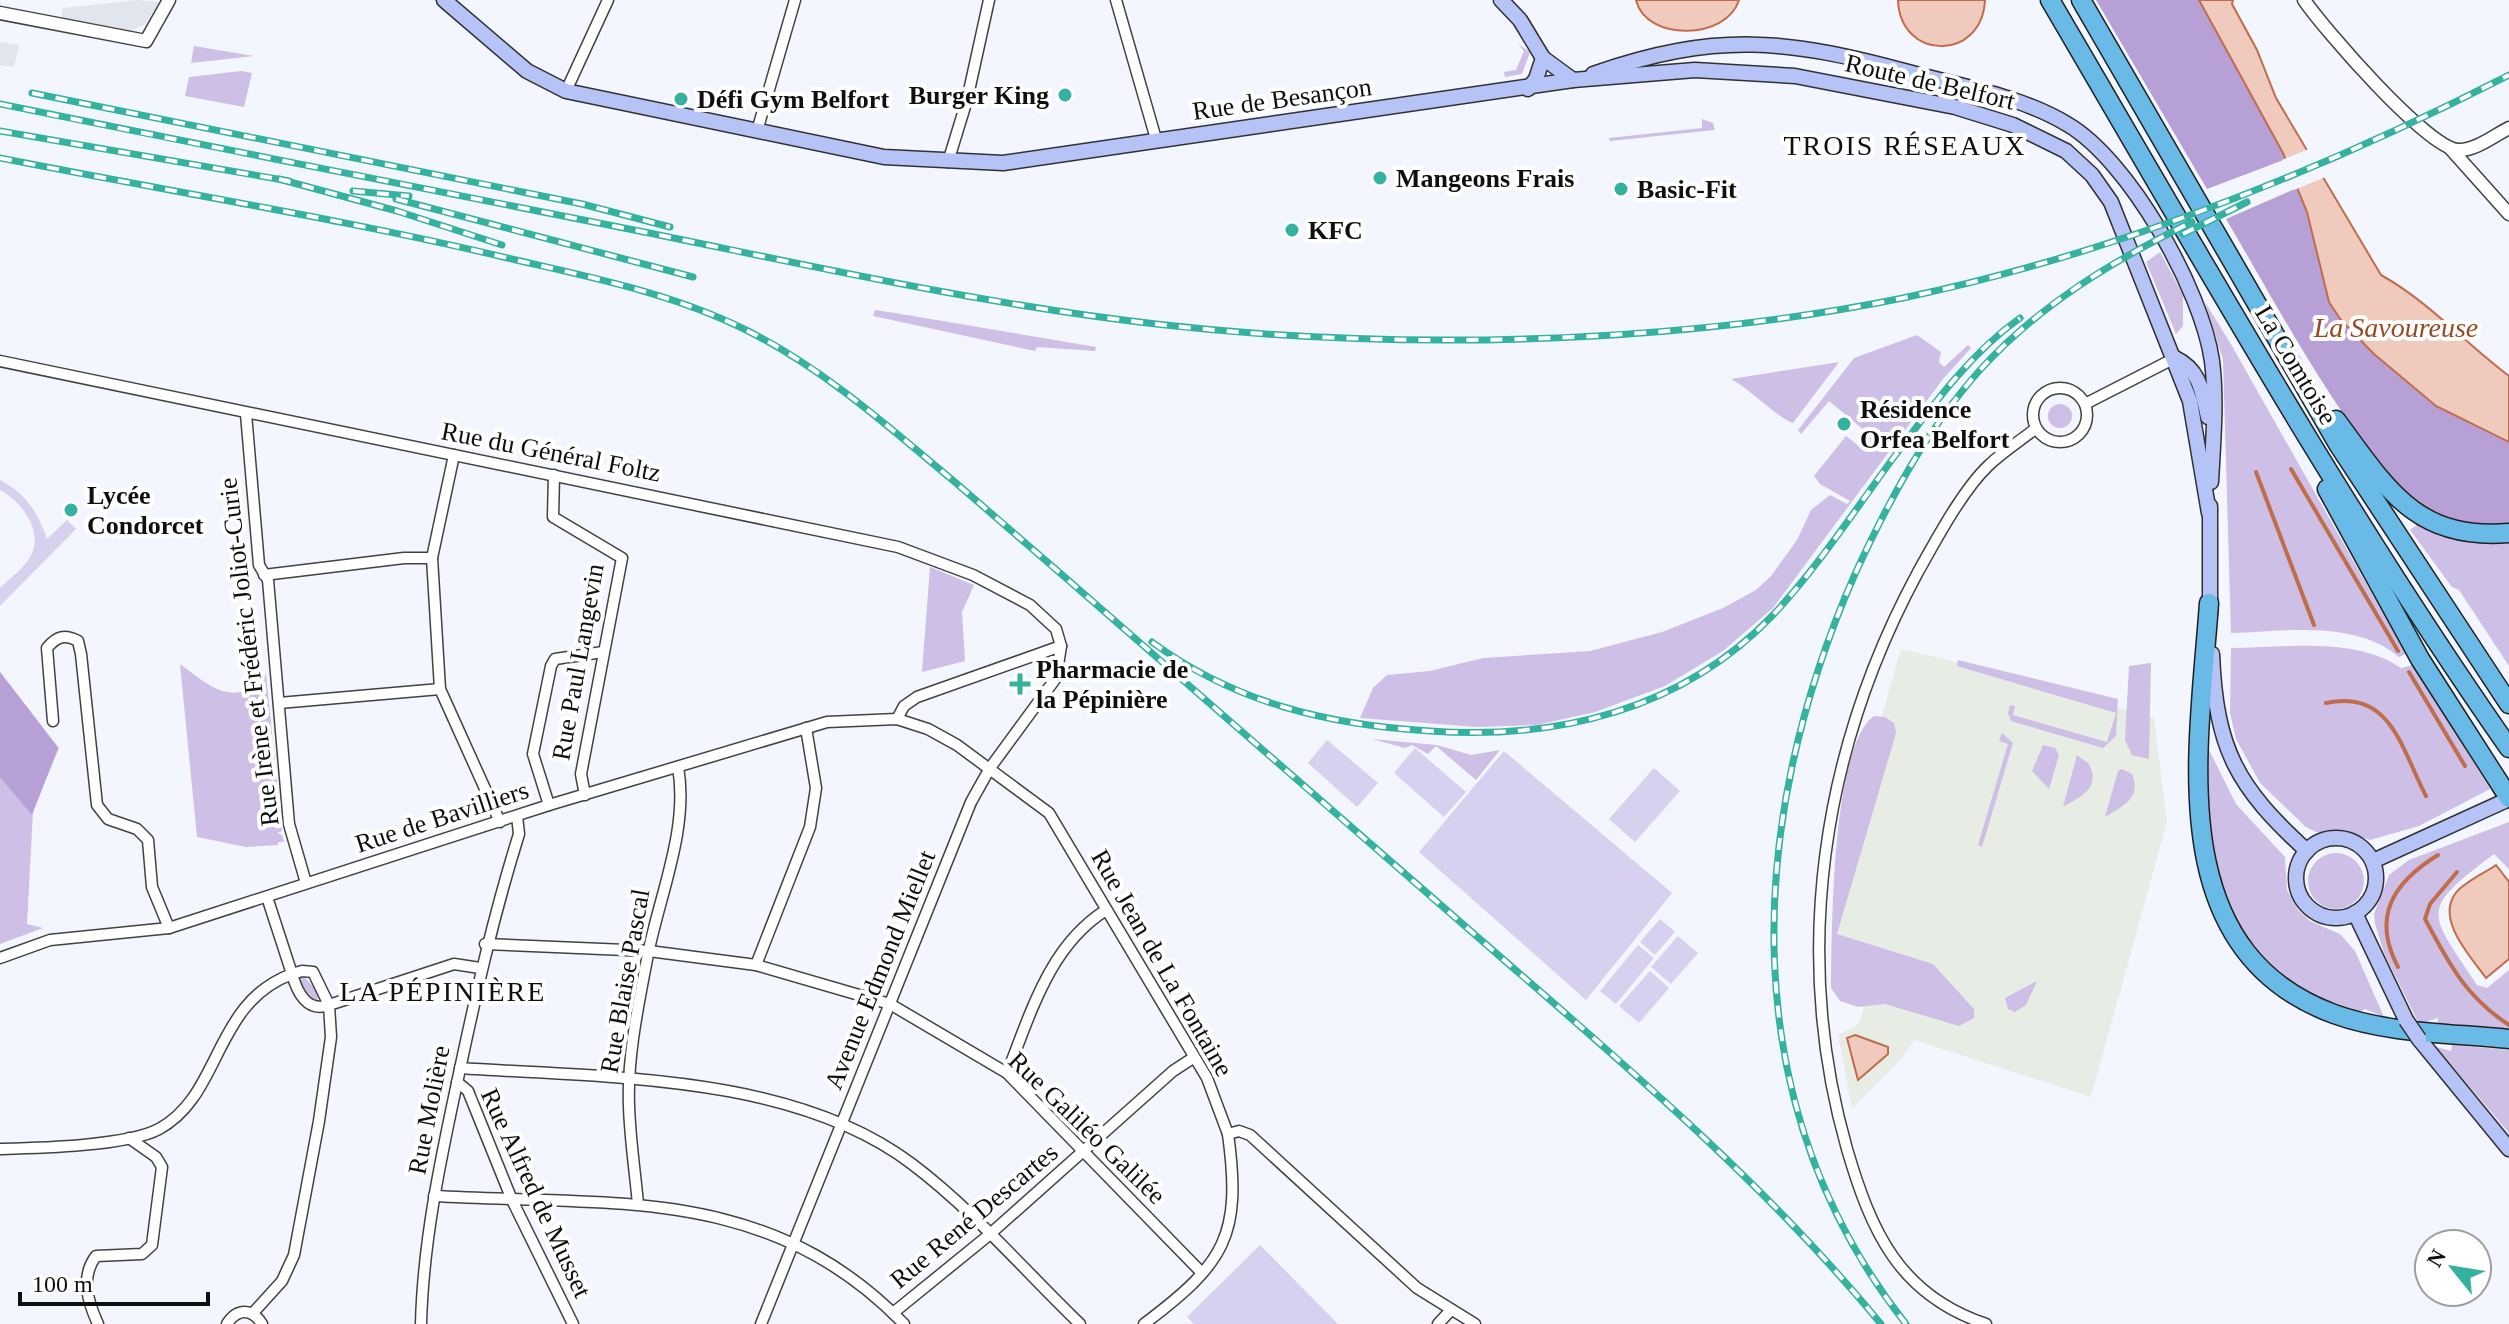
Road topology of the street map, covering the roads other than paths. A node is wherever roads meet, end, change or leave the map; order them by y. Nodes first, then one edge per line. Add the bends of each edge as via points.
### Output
1 (169, 0) edge
2 (444, 0) edge
3 (608, 0) edge
4 (795, 0) edge
5 (989, 0) edge
6 (1116, 0) edge
7 (1501, 0) edge
8 (2050, 0) edge
9 (2081, 0) edge
10 (2304, 0) edge
11 (0, 13) edge
12 (1543, 58) junction
13 (1573, 80) junction
14 (1528, 89) junction
15 (566, 91) junction
16 (2509, 128) edge
17 (757, 131) junction
18 (1156, 139) junction
19 (2450, 148) junction
20 (948, 162) junction
21 (2508, 209) edge
22 (2255, 348) junction
23 (2175, 358) junction
24 (0, 361) edge
25 (2295, 365) junction
26 (2085, 404) junction
27 (246, 414) junction
28 (2035, 429) junction
29 (2213, 443) junction
30 (454, 455) junction
31 (554, 475) junction
32 (2209, 513) junction
33 (2509, 533) edge
34 (432, 558) junction
35 (264, 575) junction
36 (2209, 603) junction
37 (1061, 646) junction
38 (603, 652) junction
39 (440, 689) junction
40 (279, 703) junction
41 (2509, 704) edge
42 (897, 719) junction
43 (53, 721) dead end
44 (806, 728) junction
45 (2509, 748) edge
46 (678, 767) junction
47 (990, 768) junction
48 (585, 795) junction
49 (2509, 799) edge
50 (549, 805) junction
51 (517, 816) junction
52 (500, 822) junction
53 (2307, 851) junction
54 (2373, 861) junction
55 (306, 883) junction
56 (267, 897) junction
57 (1106, 910) junction
58 (2355, 913) junction
59 (169, 928) junction
60 (485, 944) junction
61 (649, 951) junction
62 (0, 958) edge
63 (756, 965) junction
64 (480, 968) junction
65 (292, 974) junction
66 (890, 1004) junction
67 (329, 1005) junction
68 (2509, 1039) edge
69 (1193, 1058) junction
70 (460, 1068) junction
71 (1007, 1073) junction
72 (630, 1079) junction
73 (457, 1082) junction
74 (843, 1123) junction
75 (1228, 1134) junction
76 (129, 1138) junction
77 (0, 1149) edge
78 (2509, 1149) edge
79 (1083, 1153) junction
80 (434, 1196) junction
81 (512, 1200) junction
82 (638, 1204) junction
83 (989, 1235) junction
84 (795, 1242) junction
85 (1202, 1273) junction
86 (1450, 1311) junction
87 (253, 1313) junction
88 (893, 1313) junction
89 (98, 1324) edge
90 (227, 1324) edge
91 (262, 1324) edge
92 (421, 1324) edge
93 (573, 1324) edge
94 (761, 1324) edge
95 (904, 1324) edge
96 (1080, 1324) edge
97 (1144, 1324) edge
98 (1438, 1324) edge
99 (1475, 1324) edge
100 (1986, 1324) edge

1 - 11 street via 146,41
2 - 15 main road, Rue de Besançon via 527,71
3 - 15 street
4 - 17 street
5 - 20 street
6 - 18 street
7 - 12 main road
8 - 22 highway, La Comtoise
9 - 25 highway, La Comtoise
10 - 19 street via 2343,49 2413,120
12 - 13 main road
12 - 14 main road
13 - 14 main road, Rue de Besançon
13 - 23 main road, Route de Belfort via 1695,70 1795,76 1955,107 2033,133 2079,162 2111,202
13 - 29 main road, Route de Belfort via 1647,55 1705,44 1752,43 1831,51 2051,115 2096,146 2124,176 2196,301 2211,359
14 - 18 main road, Rue de Besançon
15 - 17 main road, Rue de Besançon
16 - 19 street via 2469,148
17 - 20 main road, Rue de Besançon via 884,157
18 - 20 main road, Rue de Besançon via 1003,163
19 - 21 street
22 - 45 highway, La Comtoise via 2389,569
22 - 49 highway via 2413,646
23 - 26 street
23 - 29 main road via 2190,365 2198,377
23 - 32 main road, Route de Belfort via 2190,401
24 - 27 street, Rue du Général Foltz
25 - 33 highway via 2407,507 2454,532
25 - 41 highway, La Comtoise via 2370,495
26 - 28 street via 2087,420 2075,438 2053,442
26 - 28 street via 2070,390 2048,390 2034,407
27 - 30 street, Rue du Général Foltz
27 - 35 street, Rue Irène et Frédéric Joliot-Curie via 256,541
28 - 100 street via 1986,467 1933,544 1899,608 1865,686 1837,774 1825,848 1821,1011 1835,1106 1858,1189 1888,1255 1957,1314
29 - 32 main road, Route de Belfort
30 - 31 street, Rue du Général Foltz
30 - 34 street
31 - 37 street, Rue du Général Foltz via 898,547 973,575 1030,605 1056,629
31 - 38 street, Rue Paul Langevin via 553,517 622,558
32 - 36 main road, Route de Belfort
34 - 35 street
34 - 39 street
35 - 40 street, Rue Irène et Frédéric Joliot-Curie
36 - 53 main road, Route de Belfort via 2217,717 2228,753 2251,794
36 - 68 highway via 2200,738 2201,827 2212,889 2237,940 2258,967 2286,989 2336,1014 2393,1027
37 - 42 street via 917,697
37 - 47 street, Avenue Edmond Miellet via 1056,678
38 - 48 street, Rue Paul Langevin via 581,774
38 - 50 street via 555,659 551,666 533,754
39 - 40 street
39 - 52 street
40 - 55 street, Rue Irène et Frédéric Joliot-Curie via 289,824
42 - 44 street, Rue de Bavilliers via 845,719
42 - 47 street, Rue de Bavilliers via 937,734
43 - 59 street via 47,648 69,636 78,641 81,654 97,805 108,819 137,829 148,840 152,887
44 - 46 street, Rue de Bavilliers
44 - 63 street via 816,788 810,827
46 - 48 street, Rue de Bavilliers
46 - 61 street, Rue Blaise Pascal via 678,821
47 - 57 street, Rue Jean de La Fontaine via 1049,813
47 - 66 street, Avenue Edmond Miellet via 971,802
48 - 50 street, Rue de Bavilliers
49 - 54 main road
50 - 51 street, Rue de Bavilliers
51 - 52 street, Rue de Bavilliers
51 - 60 street, Rue Molière via 519,834
52 - 55 street, Rue de Bavilliers
53 - 54 main road via 2321,841 2347,839
53 - 58 main road via 2296,878 2307,905 2326,917
54 - 58 main road via 2374,891
55 - 56 street, Rue de Bavilliers
56 - 59 street, Rue de Bavilliers
56 - 65 street
57 - 69 street, Rue Jean de La Fontaine
57 - 71 street via 1085,923 1059,955
58 - 78 main road, bridge via 2406,1020
59 - 62 street, Rue de Bavilliers via 50,940
60 - 61 street, Rue Galiléo Galilée
60 - 64 street, Rue Molière
61 - 63 street, Rue Galiléo Galilée
61 - 72 street, Rue Blaise Pascal
63 - 66 street, Rue Galiléo Galilée
64 - 67 street via 454,964
64 - 70 street, Rue Molière
65 - 67 street via 297,991 309,1004
65 - 67 street via 313,972
65 - 76 street via 262,987 246,1003 177,1118
66 - 71 street, Rue Galiléo Galilée
66 - 74 street, Avenue Edmond Miellet
67 - 87 street via 331,1037 294,1255 282,1281
69 - 75 street, Rue Jean de La Fontaine via 1207,1078
69 - 79 street, Rue René Descartes
70 - 72 street
70 - 73 street, Rue Molière
71 - 79 street, Rue Galiléo Galilée
72 - 74 street via 726,1091
72 - 82 street, Rue Blaise Pascal
73 - 80 street, Rue Molière
73 - 81 street, Rue Alfred de Musset via 468,1091
74 - 83 street via 912,1164
74 - 84 street, Avenue Edmond Miellet
75 - 85 street, Rue Jean de La Fontaine via 1232,1220 1219,1254
75 - 86 street via 1250,1135 1372,1249
76 - 77 street
76 - 89 street via 162,1167 152,1245 142,1254 96,1256 89,1265 86,1295
79 - 83 street, Rue René Descartes
79 - 85 street, Rue Galiléo Galilée
80 - 81 street
80 - 92 street, Rue Molière
81 - 82 street
81 - 93 street, Rue Alfred de Musset
82 - 84 street via 701,1211
83 - 88 street, Rue René Descartes
83 - 96 street
84 - 88 street via 845,1270
84 - 94 street, Avenue Edmond Miellet
85 - 97 street, Rue Jean de La Fontaine
86 - 98 street
86 - 99 street
87 - 90 street via 232,1315
87 - 91 street
88 - 95 street

